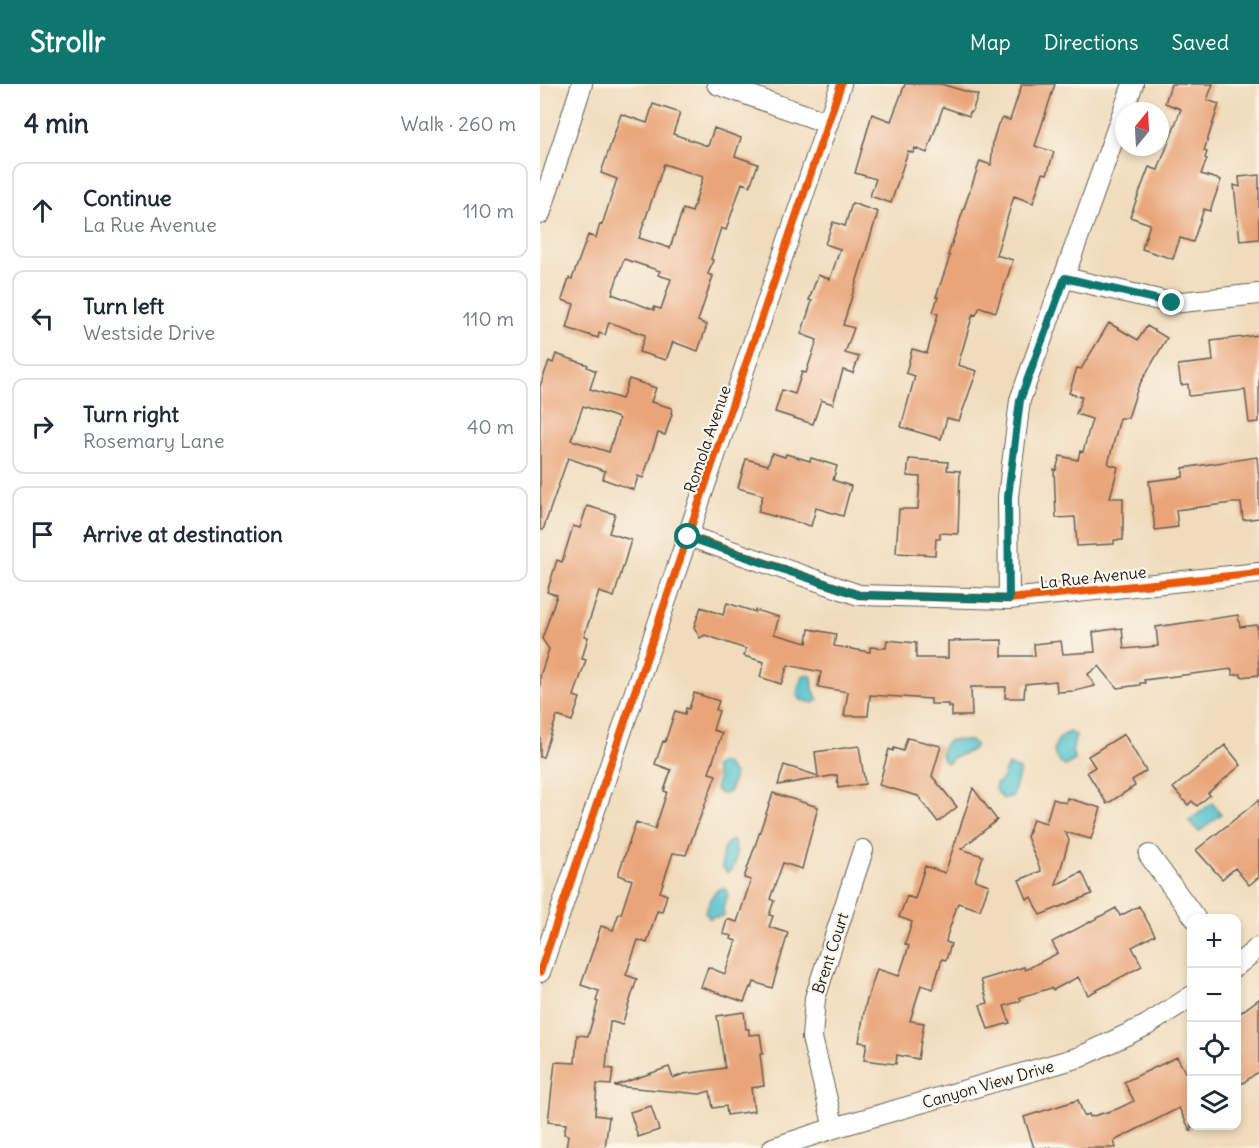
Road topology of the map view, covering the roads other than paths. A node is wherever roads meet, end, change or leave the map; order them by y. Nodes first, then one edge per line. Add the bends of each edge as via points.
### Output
1 (582, 84) edge
2 (717, 84) edge
3 (841, 84) edge
4 (1133, 84) edge
5 (828, 123) junction
6 (540, 214) edge
7 (1065, 278) junction
8 (1259, 294) edge
9 (688, 537) junction
10 (1259, 573) edge
11 (1009, 599) junction
12 (863, 850) dead end
13 (1149, 855) dead end
14 (1192, 914) edge
15 (1259, 947) edge
16 (1241, 962) edge
17 (540, 972) edge
18 (1187, 999) edge
19 (834, 1128) junction
20 (773, 1148) edge

1 - 6 street
2 - 5 street
3 - 5 street, Romola Avenue
4 - 7 street
5 - 9 street, Romola Avenue
7 - 8 street via 1172,303
7 - 11 street via 1020,400 1008,497
9 - 11 street, La Rue Avenue via 859,595
9 - 17 street, Romola Avenue
10 - 11 street, La Rue Avenue
12 - 19 street, Brent Court via 815,998 812,1038
13 - 14 street
15 - 16 street
18 - 19 street, Canyon View Drive via 1147,1025 1080,1057
19 - 20 street, Canyon View Drive

